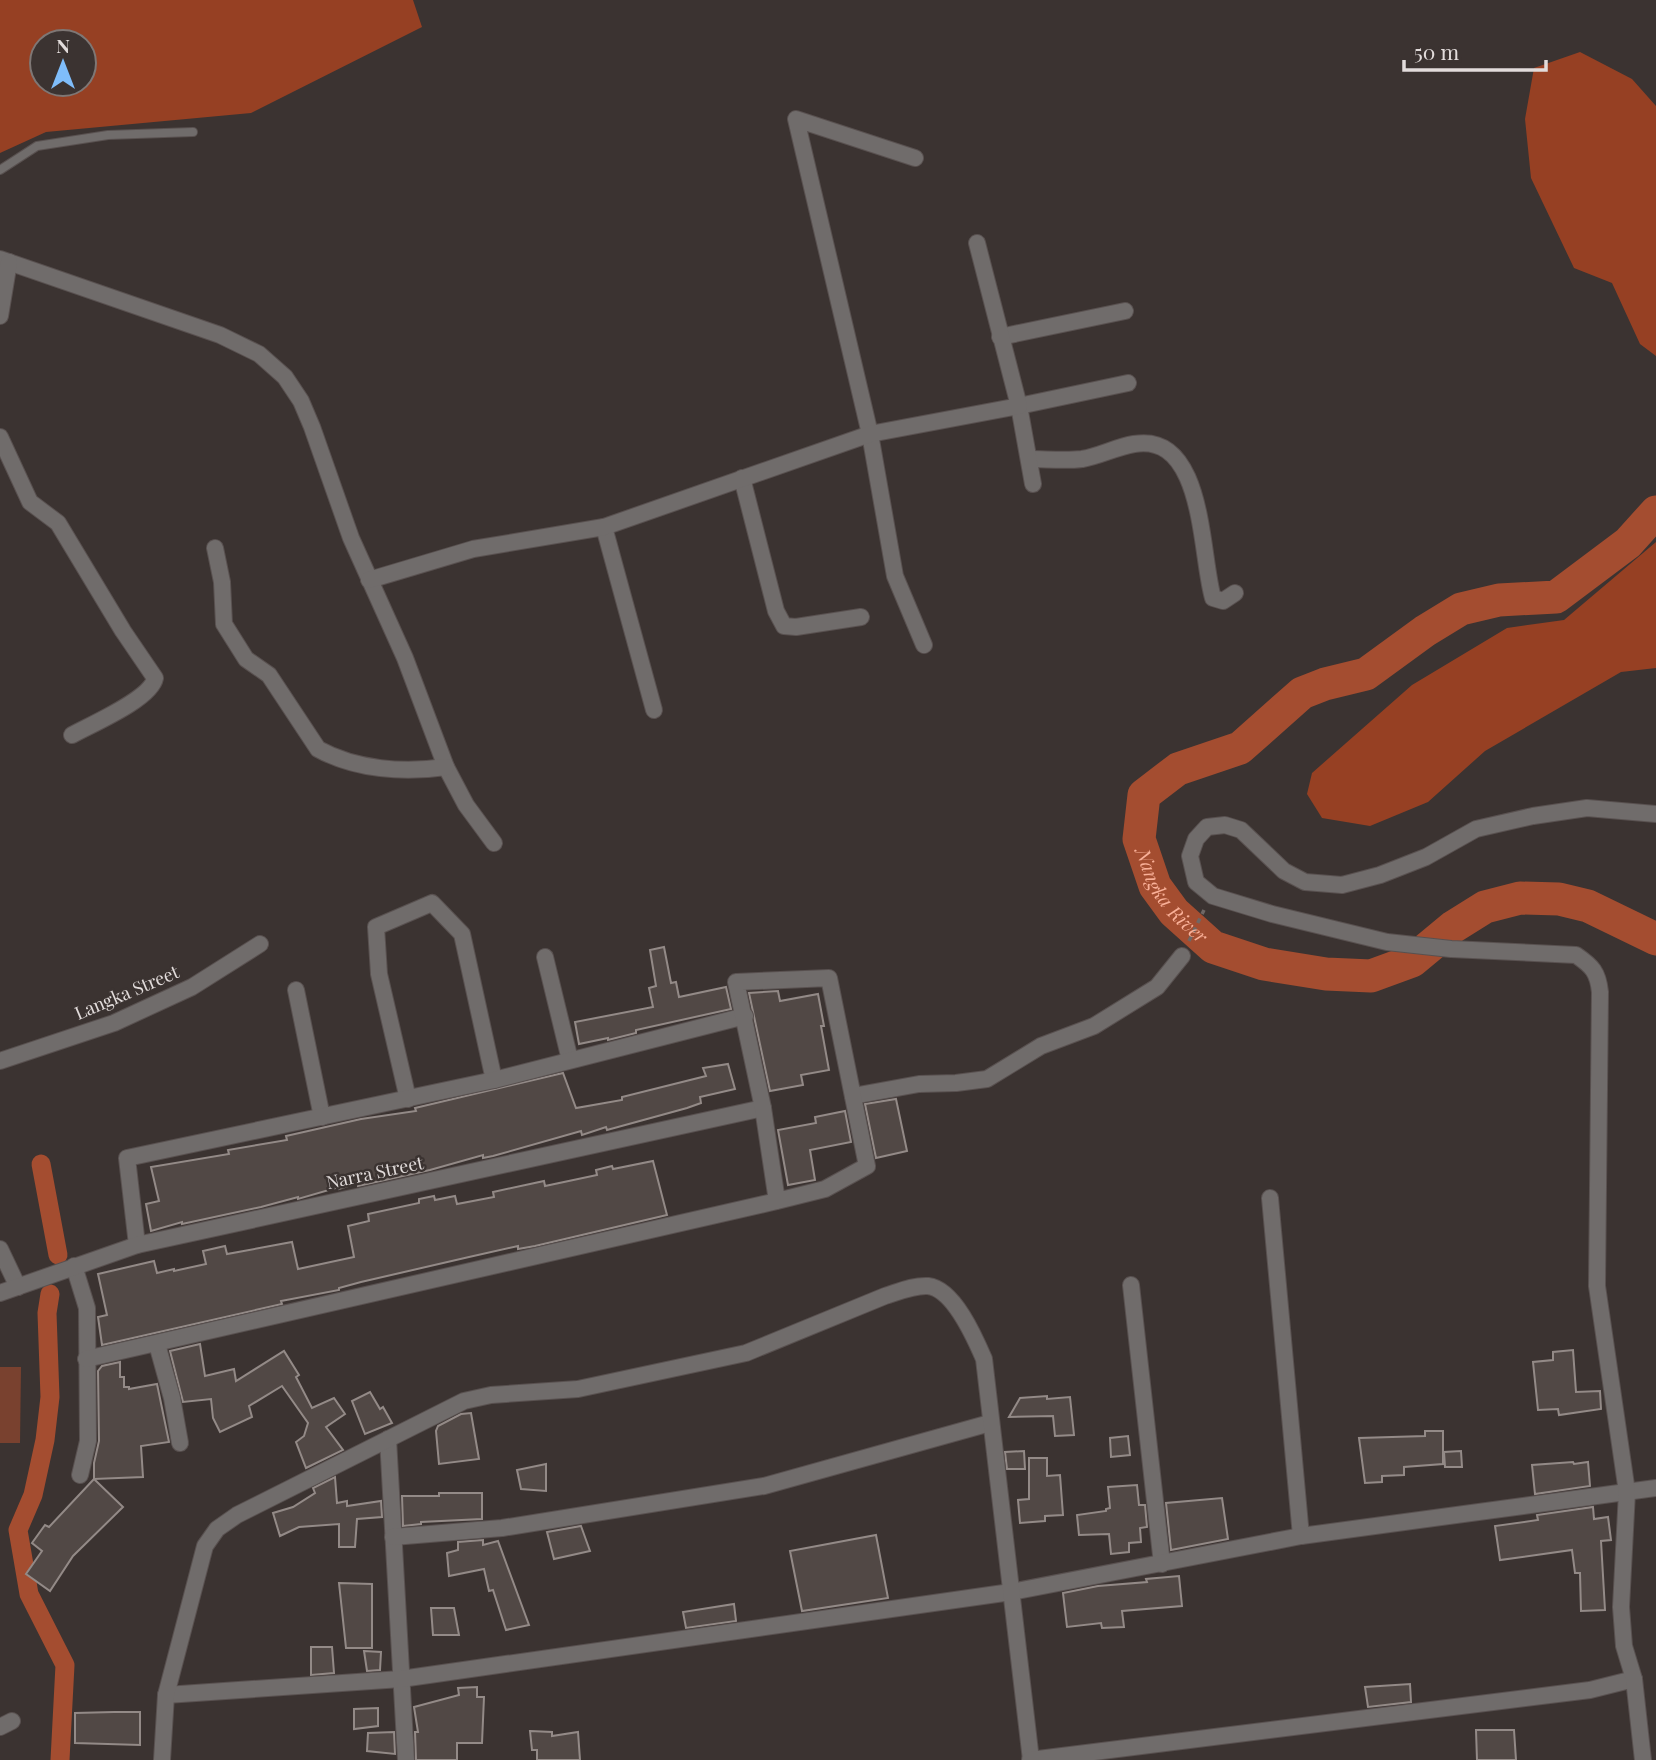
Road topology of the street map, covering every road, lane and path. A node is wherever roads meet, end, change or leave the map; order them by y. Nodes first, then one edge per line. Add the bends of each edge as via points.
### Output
1 (193, 132) dead end
2 (915, 158) dead end
3 (0, 170) edge
4 (977, 243) dead end
5 (5, 260) edge
6 (1125, 312) dead end
7 (0, 316) edge
8 (1000, 337) junction
9 (1128, 383) dead end
10 (1019, 406) junction
11 (870, 434) junction
12 (0, 437) edge
13 (1029, 459) junction
14 (742, 478) junction
15 (1033, 484) dead end
16 (604, 527) junction
17 (215, 548) dead end
18 (369, 580) junction
19 (1235, 593) dead end
20 (861, 617) dead end
21 (924, 645) dead end
22 (654, 710) dead end
23 (72, 735) dead end
24 (446, 767) junction
25 (1656, 814) edge
26 (494, 843) dead end
27 (1208, 902) dead end
28 (260, 944) dead end
29 (1182, 956) joint
30 (545, 957) dead end
31 (296, 990) dead end
32 (745, 1016) junction
33 (570, 1060) junction
34 (0, 1061) edge
35 (494, 1080) junction
36 (853, 1096) junction
37 (408, 1098) junction
38 (763, 1108) junction
39 (322, 1117) junction
40 (1270, 1198) dead end
41 (777, 1202) junction
42 (137, 1245) junction
43 (0, 1249) edge
44 (74, 1266) junction
45 (1131, 1285) dead end
46 (18, 1287) junction
47 (0, 1293) edge
48 (157, 1344) junction
49 (86, 1359) junction
50 (990, 1423) junction
51 (388, 1439) junction
52 (180, 1443) dead end
53 (80, 1475) dead end
54 (1656, 1488) edge
55 (1627, 1492) junction
56 (1301, 1536) junction
57 (393, 1537) junction
58 (1162, 1564) junction
59 (1011, 1592) junction
60 (401, 1679) junction
61 (1634, 1679) junction
62 (166, 1695) junction
63 (162, 1760) edge
64 (406, 1760) edge
65 (1031, 1760) edge
66 (1643, 1760) edge

1 - 3 lane via 108,135 37,146
2 - 11 street via 796,119
4 - 8 street
5 - 7 street
5 - 18 street via 220,335 259,354 285,377 301,401
6 - 8 street
8 - 10 street
9 - 10 street
10 - 11 street
10 - 13 street
11 - 14 street
11 - 21 street via 895,576
12 - 23 street via 30,502 58,523 155,678 144,695
13 - 15 street
13 - 19 street via 1078,459 1135,443 1157,446 1178,461 1190,479 1213,598 1223,601
14 - 16 street
14 - 20 street via 776,611 784,626
16 - 18 street via 473,549
16 - 22 street
17 - 24 street via 224,624 246,659 269,675 318,750 382,769
18 - 24 street via 405,658
24 - 26 street
25 - 55 street via 1587,808 1487,826 1426,857 1342,885 1305,882 1284,870 1241,830 1225,825 1207,827 1190,856 1196,882 1213,896 1272,914 1387,942 1576,955 1593,966 1599,978 1597,1286
27 - 29 path
28 - 34 street, Langka Street via 192,987 114,1023
29 - 36 street via 1157,987 1094,1026 1041,1046 986,1079 919,1084
30 - 33 street
31 - 39 street
32 - 33 street
32 - 36 street via 736,982 829,978
32 - 38 street
33 - 35 street
35 - 37 street
35 - 37 street via 462,934 432,903 376,928 379,974
36 - 41 street via 867,1166 825,1189
37 - 39 street
38 - 41 street
38 - 42 street, Narra Street
39 - 42 street via 127,1158
40 - 56 street
41 - 48 street
42 - 44 street, Narra Street
43 - 46 street
44 - 46 street, Narra Street
44 - 49 street via 87,1308
45 - 58 street
46 - 47 street, Narra Street
48 - 49 street
48 - 52 street
49 - 53 street via 88,1441
50 - 51 street via 984,1359 974,1336 947,1298 930,1286 885,1296 746,1353 578,1389 464,1401
50 - 57 street via 764,1486 502,1528
50 - 59 street
51 - 57 street
51 - 62 street via 218,1529 205,1546
54 - 55 street
55 - 56 street
55 - 61 street via 1621,1607 1624,1646
56 - 58 street
57 - 60 street
58 - 59 street
59 - 60 street
59 - 65 street
60 - 62 street
60 - 64 street
61 - 65 street via 1590,1690
61 - 66 street
62 - 63 street

